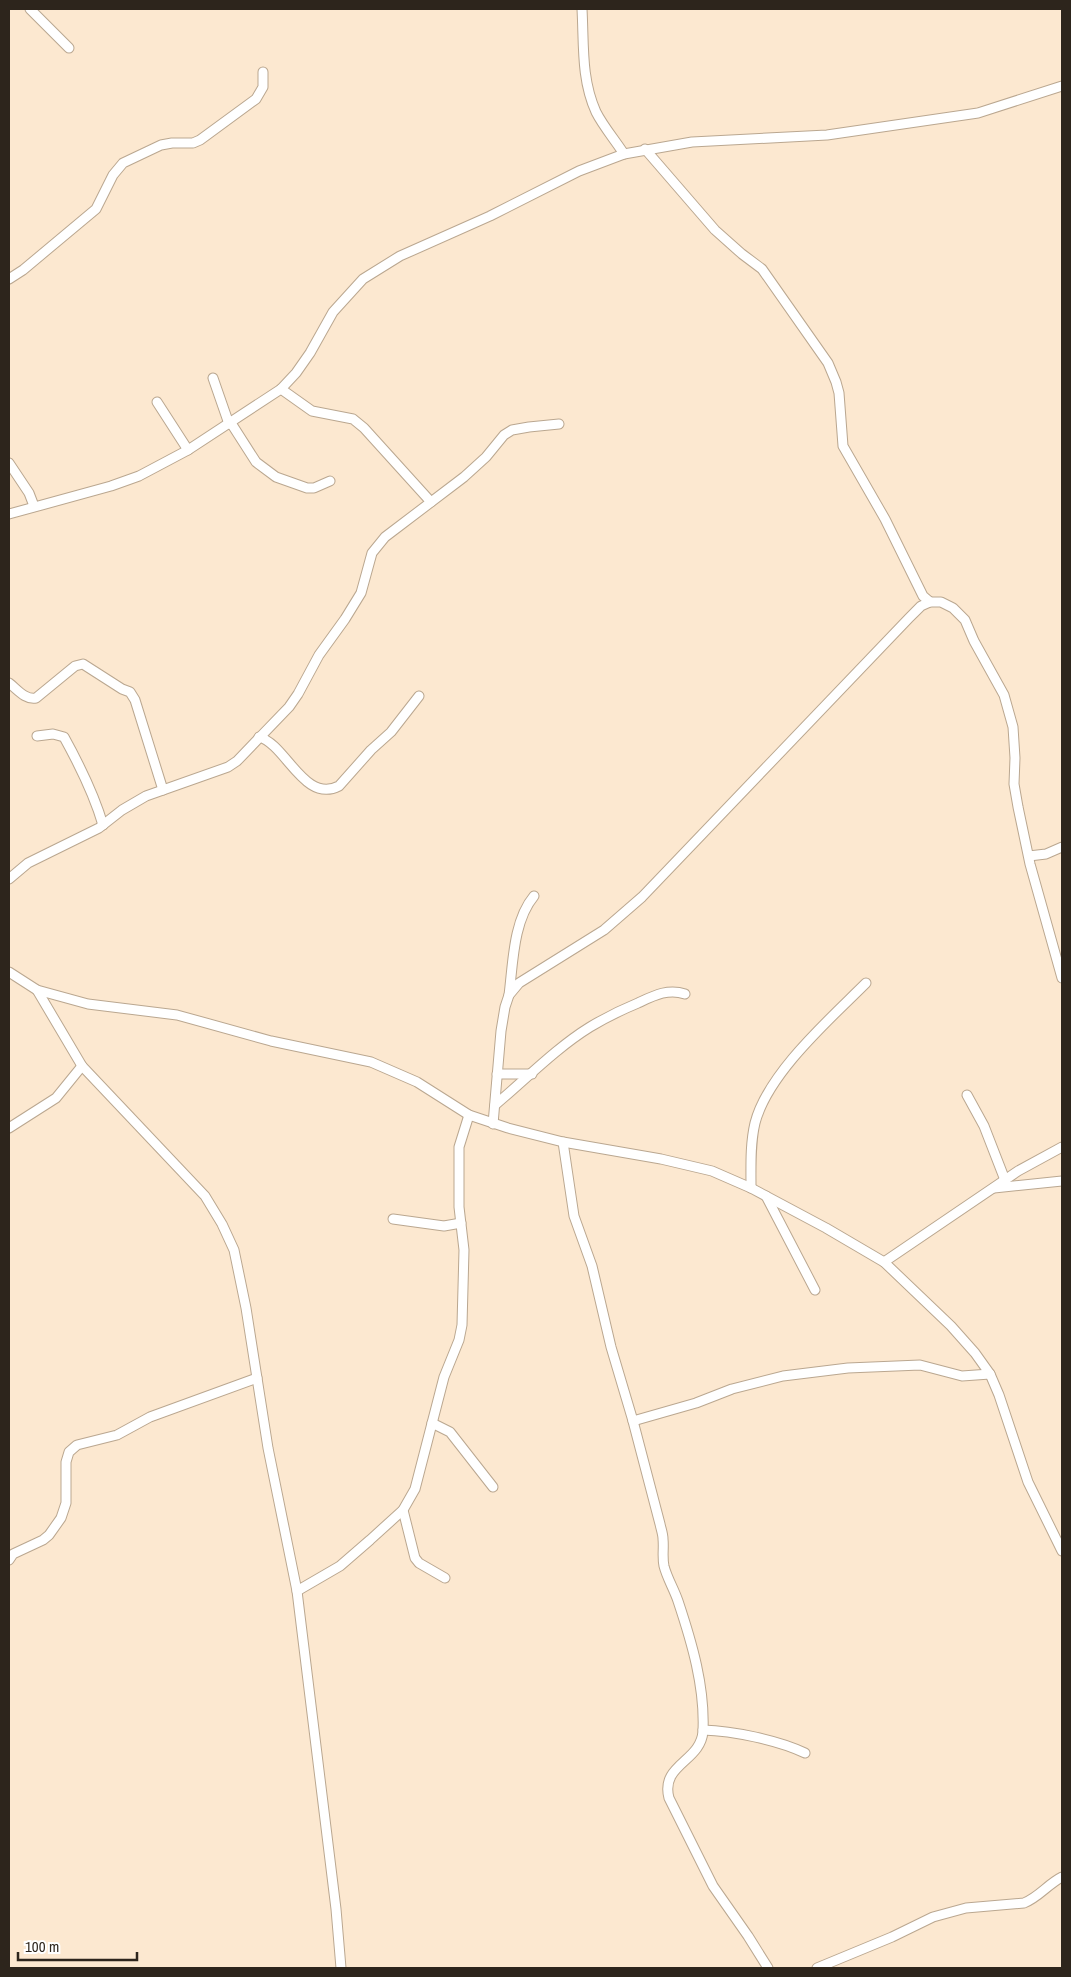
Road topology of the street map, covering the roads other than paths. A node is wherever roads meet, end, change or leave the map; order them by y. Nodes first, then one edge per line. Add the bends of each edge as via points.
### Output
1 (30, 9) edge
2 (582, 9) edge
3 (69, 48) dead end
4 (263, 72) dead end
5 (1062, 86) edge
6 (645, 149) junction
7 (624, 154) junction
8 (9, 279) edge
9 (213, 378) dead end
10 (281, 389) junction
11 (158, 402) dead end
12 (230, 423) junction
13 (559, 424) dead end
14 (188, 450) junction
15 (9, 462) edge
16 (330, 481) dead end
17 (432, 502) junction
18 (34, 506) junction
19 (9, 514) edge
20 (930, 602) junction
21 (9, 683) edge
22 (419, 696) dead end
23 (37, 736) dead end
24 (258, 737) junction
25 (163, 790) junction
26 (103, 825) junction
27 (1062, 847) edge
28 (1029, 856) junction
29 (9, 879) edge
30 (534, 896) dead end
31 (9, 972) edge
32 (1062, 978) edge
33 (866, 983) dead end
34 (37, 990) junction
35 (685, 994) dead end
36 (509, 996) junction
37 (82, 1066) junction
38 (497, 1074) junction
39 (532, 1074) junction
40 (967, 1095) dead end
41 (494, 1105) junction
42 (469, 1115) junction
43 (493, 1124) junction
44 (9, 1128) edge
45 (562, 1142) junction
46 (1062, 1147) edge
47 (1005, 1180) junction
48 (1062, 1181) edge
49 (752, 1188) junction
50 (992, 1189) junction
51 (766, 1196) junction
52 (393, 1219) dead end
53 (461, 1223) junction
54 (884, 1262) junction
55 (815, 1290) dead end
56 (990, 1374) junction
57 (256, 1378) junction
58 (633, 1421) junction
59 (432, 1423) junction
60 (493, 1487) dead end
61 (404, 1510) junction
62 (1062, 1551) edge
63 (9, 1560) edge
64 (445, 1578) dead end
65 (297, 1591) junction
66 (703, 1730) junction
67 (805, 1754) dead end
68 (1062, 1877) edge
69 (341, 1968) edge
70 (768, 1968) edge
71 (817, 1968) edge

1 - 3 street
2 - 7 street via 584,74 589,94 597,114
4 - 8 street via 263,87 256,99 200,140 161,145 118,167 96,209
5 - 6 street via 978,113 914,123 827,135 692,142
6 - 7 street
6 - 20 street via 715,230 762,270 828,363 839,393 842,446 923,596
7 - 10 street via 416,248 362,279 333,312 310,353
9 - 12 street
10 - 12 street
10 - 17 street via 312,411 353,419
11 - 14 street
12 - 14 street
12 - 16 street via 256,462 276,478 307,488
13 - 17 street via 512,430 486,457
14 - 18 street via 139,476
15 - 18 street
17 - 24 street via 377,545 361,593 345,619 319,655 298,694
18 - 19 street
20 - 28 street via 941,602 953,608 965,620 1004,695 1013,727 1014,784
20 - 36 street via 909,618 642,897 604,930 529,975
21 - 25 street via 28,698 36,698 75,666 83,664 130,692
22 - 24 street via 391,732 332,790 319,789 311,784 267,739
23 - 26 street via 53,734 64,738 85,776
24 - 25 street via 228,767
25 - 26 street via 122,810
26 - 29 street via 28,863
27 - 28 street via 1046,854
28 - 32 street
30 - 36 street via 520,918
31 - 34 street
33 - 49 street via 802,1047 762,1105 755,1124 751,1156
34 - 37 street
34 - 42 street via 88,1004 177,1015 271,1041 371,1062 417,1082
35 - 39 street via 666,992 612,1014 588,1028
36 - 38 street via 501,1031
37 - 44 street via 56,1098
37 - 57 street via 205,1196 222,1224 234,1250
38 - 39 street
38 - 41 street
39 - 41 street
40 - 47 street via 984,1126
41 - 43 street
42 - 43 street
42 - 53 street via 459,1147
43 - 45 street
45 - 49 street via 661,1159 712,1172
45 - 58 street via 574,1216 592,1266
46 - 47 street
47 - 50 street
48 - 50 street
49 - 51 street
50 - 54 street
51 - 54 street
51 - 55 street
52 - 53 street via 444,1226
53 - 59 street via 464,1250 462,1325
54 - 56 street via 950,1326
56 - 58 street via 962,1376 920,1365 848,1368 783,1376
56 - 62 street via 1028,1482
57 - 63 street via 150,1417 117,1435 76,1445 66,1462 66,1503 61,1518 43,1540 13,1554
57 - 65 street
58 - 66 street via 663,1539 664,1565 684,1620 699,1677
59 - 60 street via 450,1432
59 - 61 street via 415,1489
61 - 64 street via 415,1558
61 - 65 street via 340,1566
65 - 69 street
66 - 67 street via 728,1732 792,1747
66 - 70 street via 693,1754 669,1777 667,1790 713,1886
68 - 71 street via 1024,1903 966,1908 933,1917

